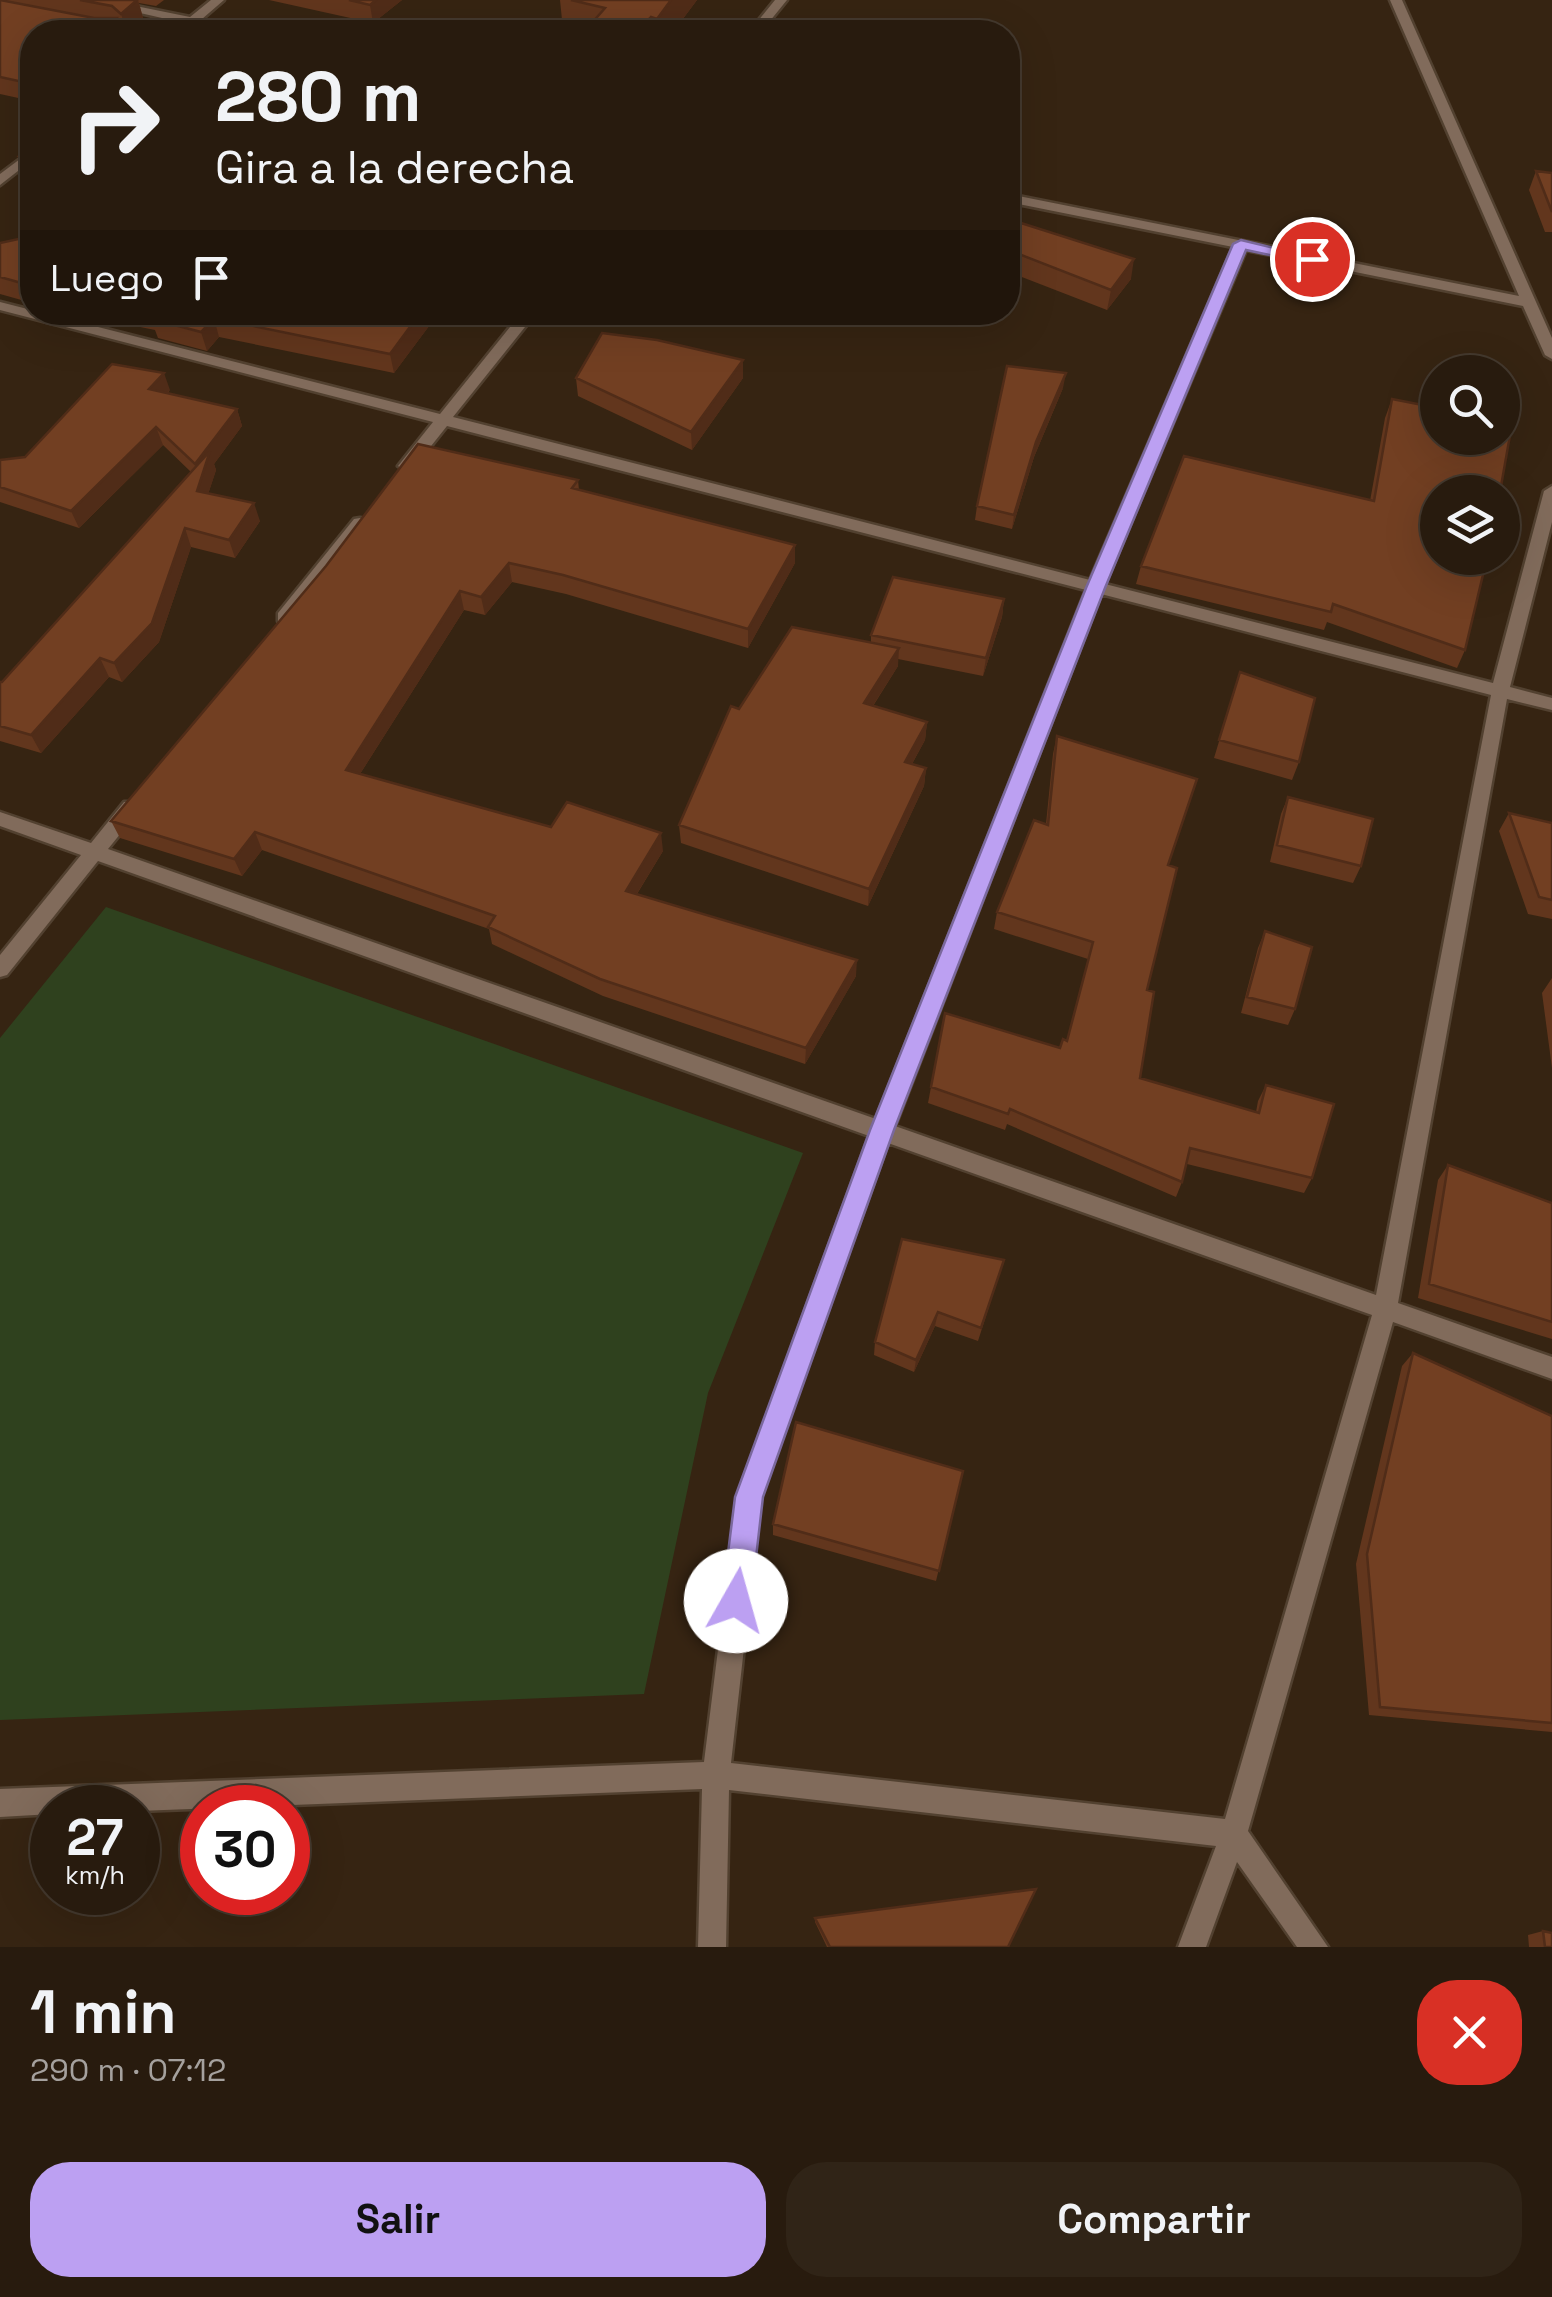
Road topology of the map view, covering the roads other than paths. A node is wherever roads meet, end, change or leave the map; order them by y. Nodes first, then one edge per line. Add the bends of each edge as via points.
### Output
1 (88, 0) edge
2 (218, 0) edge
3 (782, 0) edge
4 (1396, 0) edge
5 (187, 20) edge
6 (193, 20) edge
7 (765, 20) edge
8 (20, 164) edge
9 (0, 180) edge
10 (1020, 200) edge
11 (1241, 244) junction
12 (1526, 302) junction
13 (74, 325) edge
14 (520, 325) edge
15 (1552, 354) edge
16 (443, 420) junction
17 (393, 482) edge
18 (1552, 491) edge
19 (368, 512) edge
20 (1095, 588) junction
21 (269, 636) edge
22 (1500, 691) junction
23 (1552, 704) edge
24 (145, 790) edge
25 (0, 820) edge
26 (95, 851) junction
27 (0, 969) edge
28 (882, 1130) junction
29 (1385, 1309) junction
30 (1552, 1368) edge
31 (716, 1775) junction
32 (0, 1803) edge
33 (1234, 1834) junction
34 (712, 1947) edge
35 (1192, 1947) edge
36 (1314, 1947) edge

1 - 5 street
2 - 6 street
3 - 7 street
4 - 12 street
8 - 9 street
10 - 11 street
11 - 12 street
11 - 20 street
12 - 15 street
13 - 16 street
14 - 16 street
16 - 17 street
16 - 20 street
18 - 22 street
19 - 21 street
20 - 22 street
20 - 28 street
22 - 23 street
22 - 29 street
24 - 26 street
25 - 26 street
26 - 27 street
26 - 28 street
28 - 29 street
28 - 31 street via 749,1497
29 - 30 street
29 - 33 street
31 - 32 street
31 - 33 street
31 - 34 street
33 - 35 street
33 - 36 street

